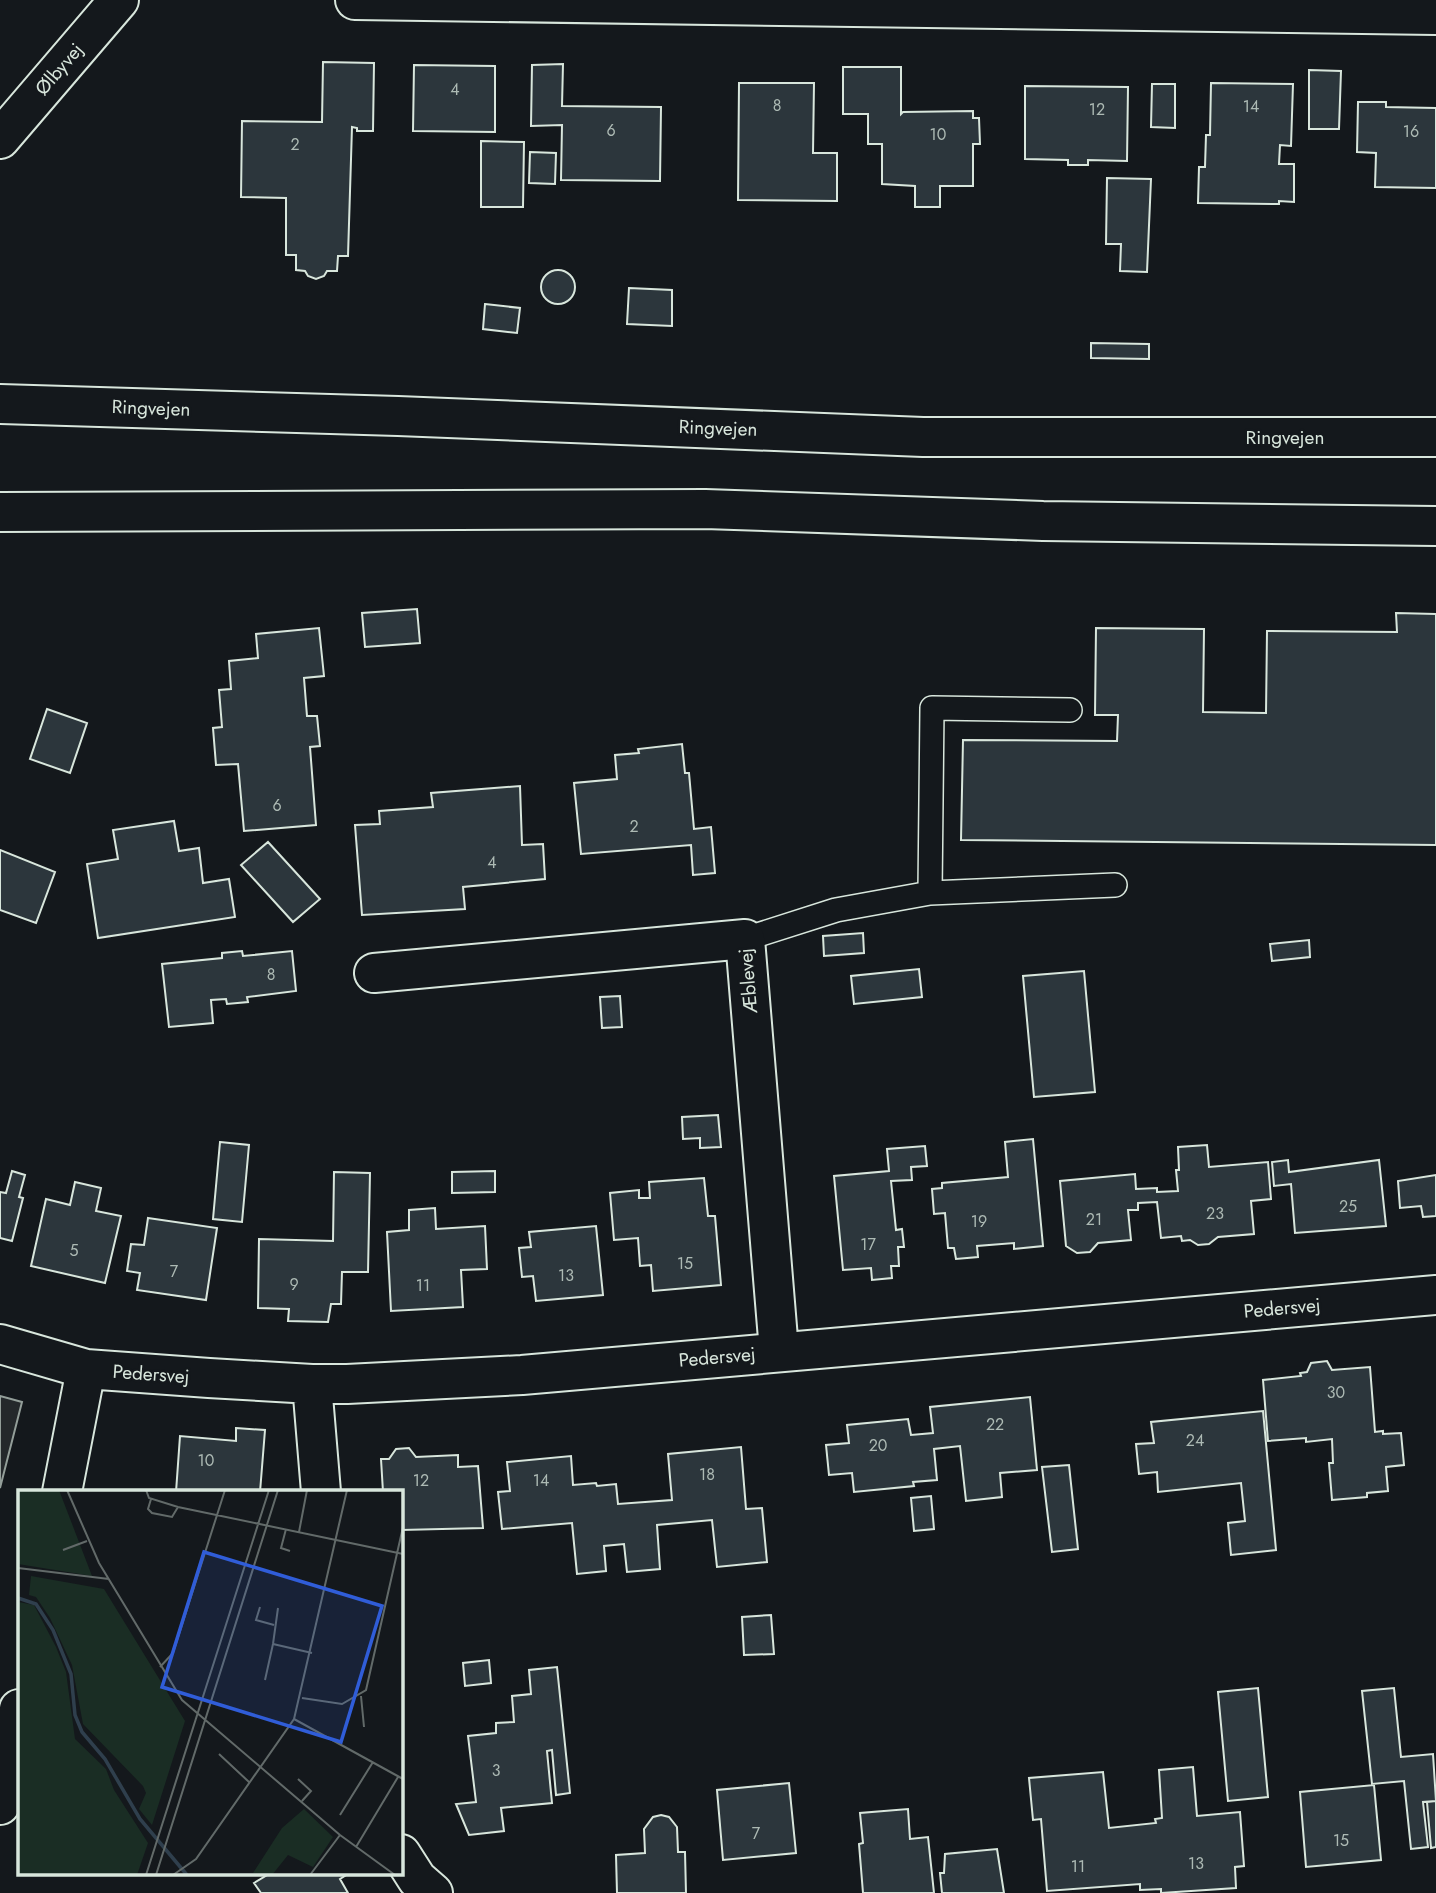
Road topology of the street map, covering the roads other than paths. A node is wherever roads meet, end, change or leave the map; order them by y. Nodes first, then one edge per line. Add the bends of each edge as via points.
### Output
1 (119, 0) edge
2 (355, 0) edge
3 (1436, 15) edge
4 (0, 139) edge
5 (0, 404) edge
6 (1436, 437) edge
7 (0, 512) edge
8 (1436, 526) edge
9 (1070, 710) dead end
10 (1115, 885) dead end
11 (930, 893) junction
12 (745, 939) junction
13 (374, 973) dead end
14 (1436, 1294) edge
15 (0, 1344) edge
16 (779, 1351) junction
17 (86, 1369) junction
18 (312, 1384) junction
19 (62, 1490) edge
20 (321, 1490) edge
21 (18, 1714) edge
22 (0, 1805) edge
23 (402, 1856) edge
24 (433, 1893) edge

1 - 4 street, Ølbyvej
2 - 3 street
5 - 6 street, Ringvejen via 923,436
7 - 8 street via 705,509 1043,521
9 - 11 lane via 932,708
10 - 11 lane
11 - 12 lane via 835,910
12 - 13 street, Æblevej
12 - 16 street, Æblevej
14 - 16 street, Pedersvej
15 - 17 street, Pedersvej
16 - 18 street, Pedersvej via 522,1375
17 - 18 street, Pedersvej
17 - 19 street
18 - 20 street
21 - 22 street
23 - 24 street

